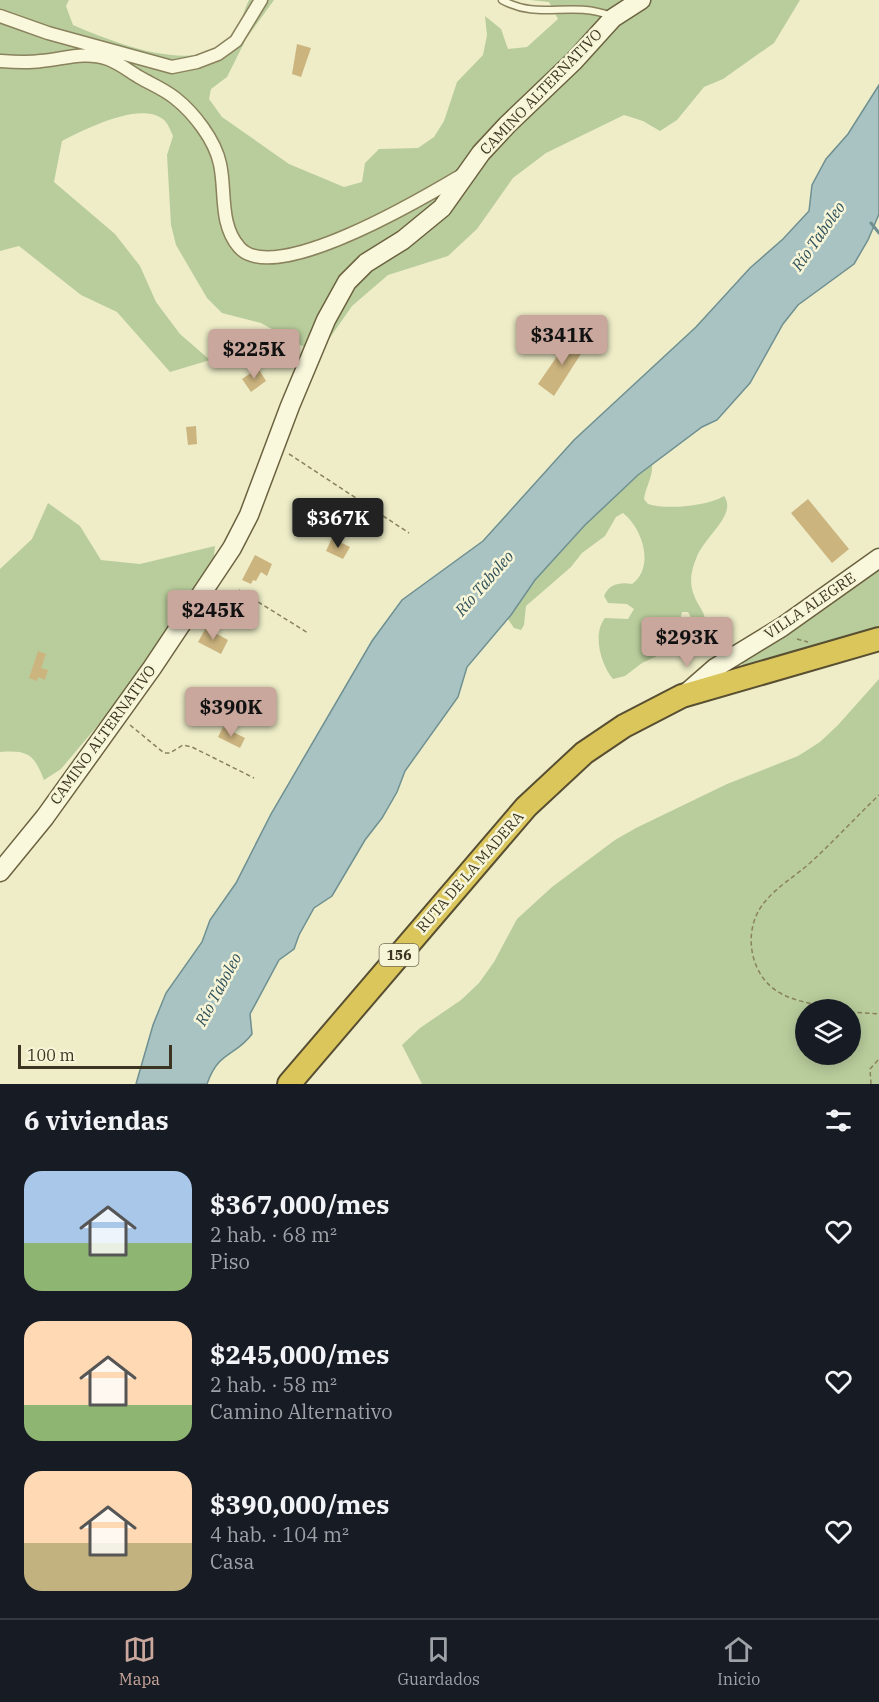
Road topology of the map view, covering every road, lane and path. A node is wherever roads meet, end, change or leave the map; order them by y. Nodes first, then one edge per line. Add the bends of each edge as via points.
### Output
1 (261, 0) edge
2 (502, 0) edge
3 (640, 0) edge
4 (560, 1) edge
5 (579, 2) dead end
6 (0, 16) edge
7 (613, 18) junction
8 (0, 62) edge
9 (467, 172) junction
10 (275, 446) junction
11 (409, 533) dead end
12 (879, 558) edge
13 (239, 590) dead end
14 (308, 633) dead end
15 (879, 639) edge
16 (682, 696) junction
17 (118, 714) junction
18 (254, 778) dead end
19 (879, 795) edge
20 (0, 872) edge
21 (795, 999) edge
22 (861, 1013) edge
23 (879, 1014) edge
24 (879, 1059) edge
25 (289, 1084) edge
26 (871, 1084) edge

1 - 6 street via 236,41 218,54 172,67
2 - 4 lane via 524,8
3 - 7 street, CAMINO ALTERNATIVO
5 - 7 lane via 597,7
7 - 9 street, CAMINO ALTERNATIVO via 480,153
8 - 9 street via 99,57 116,62 174,97 196,120 215,149 227,221 239,247 255,257 286,255 344,237 398,212
9 - 10 street, CAMINO ALTERNATIVO via 442,208 403,240 366,263 347,282 326,320
10 - 11 path
10 - 17 street, CAMINO ALTERNATIVO via 232,548
12 - 16 street, VILLA ALEGRE via 716,668
13 - 14 path
15 - 16 highway, 156
16 - 25 highway, RUTA DE LA MADERA / 156 via 605,738 544,788
17 - 18 path via 164,753 188,746
17 - 20 street, CAMINO ALTERNATIVO via 31,836
19 - 21 path via 759,910 753,926 753,954 760,973 771,986
22 - 23 path
24 - 26 path via 870,1069

